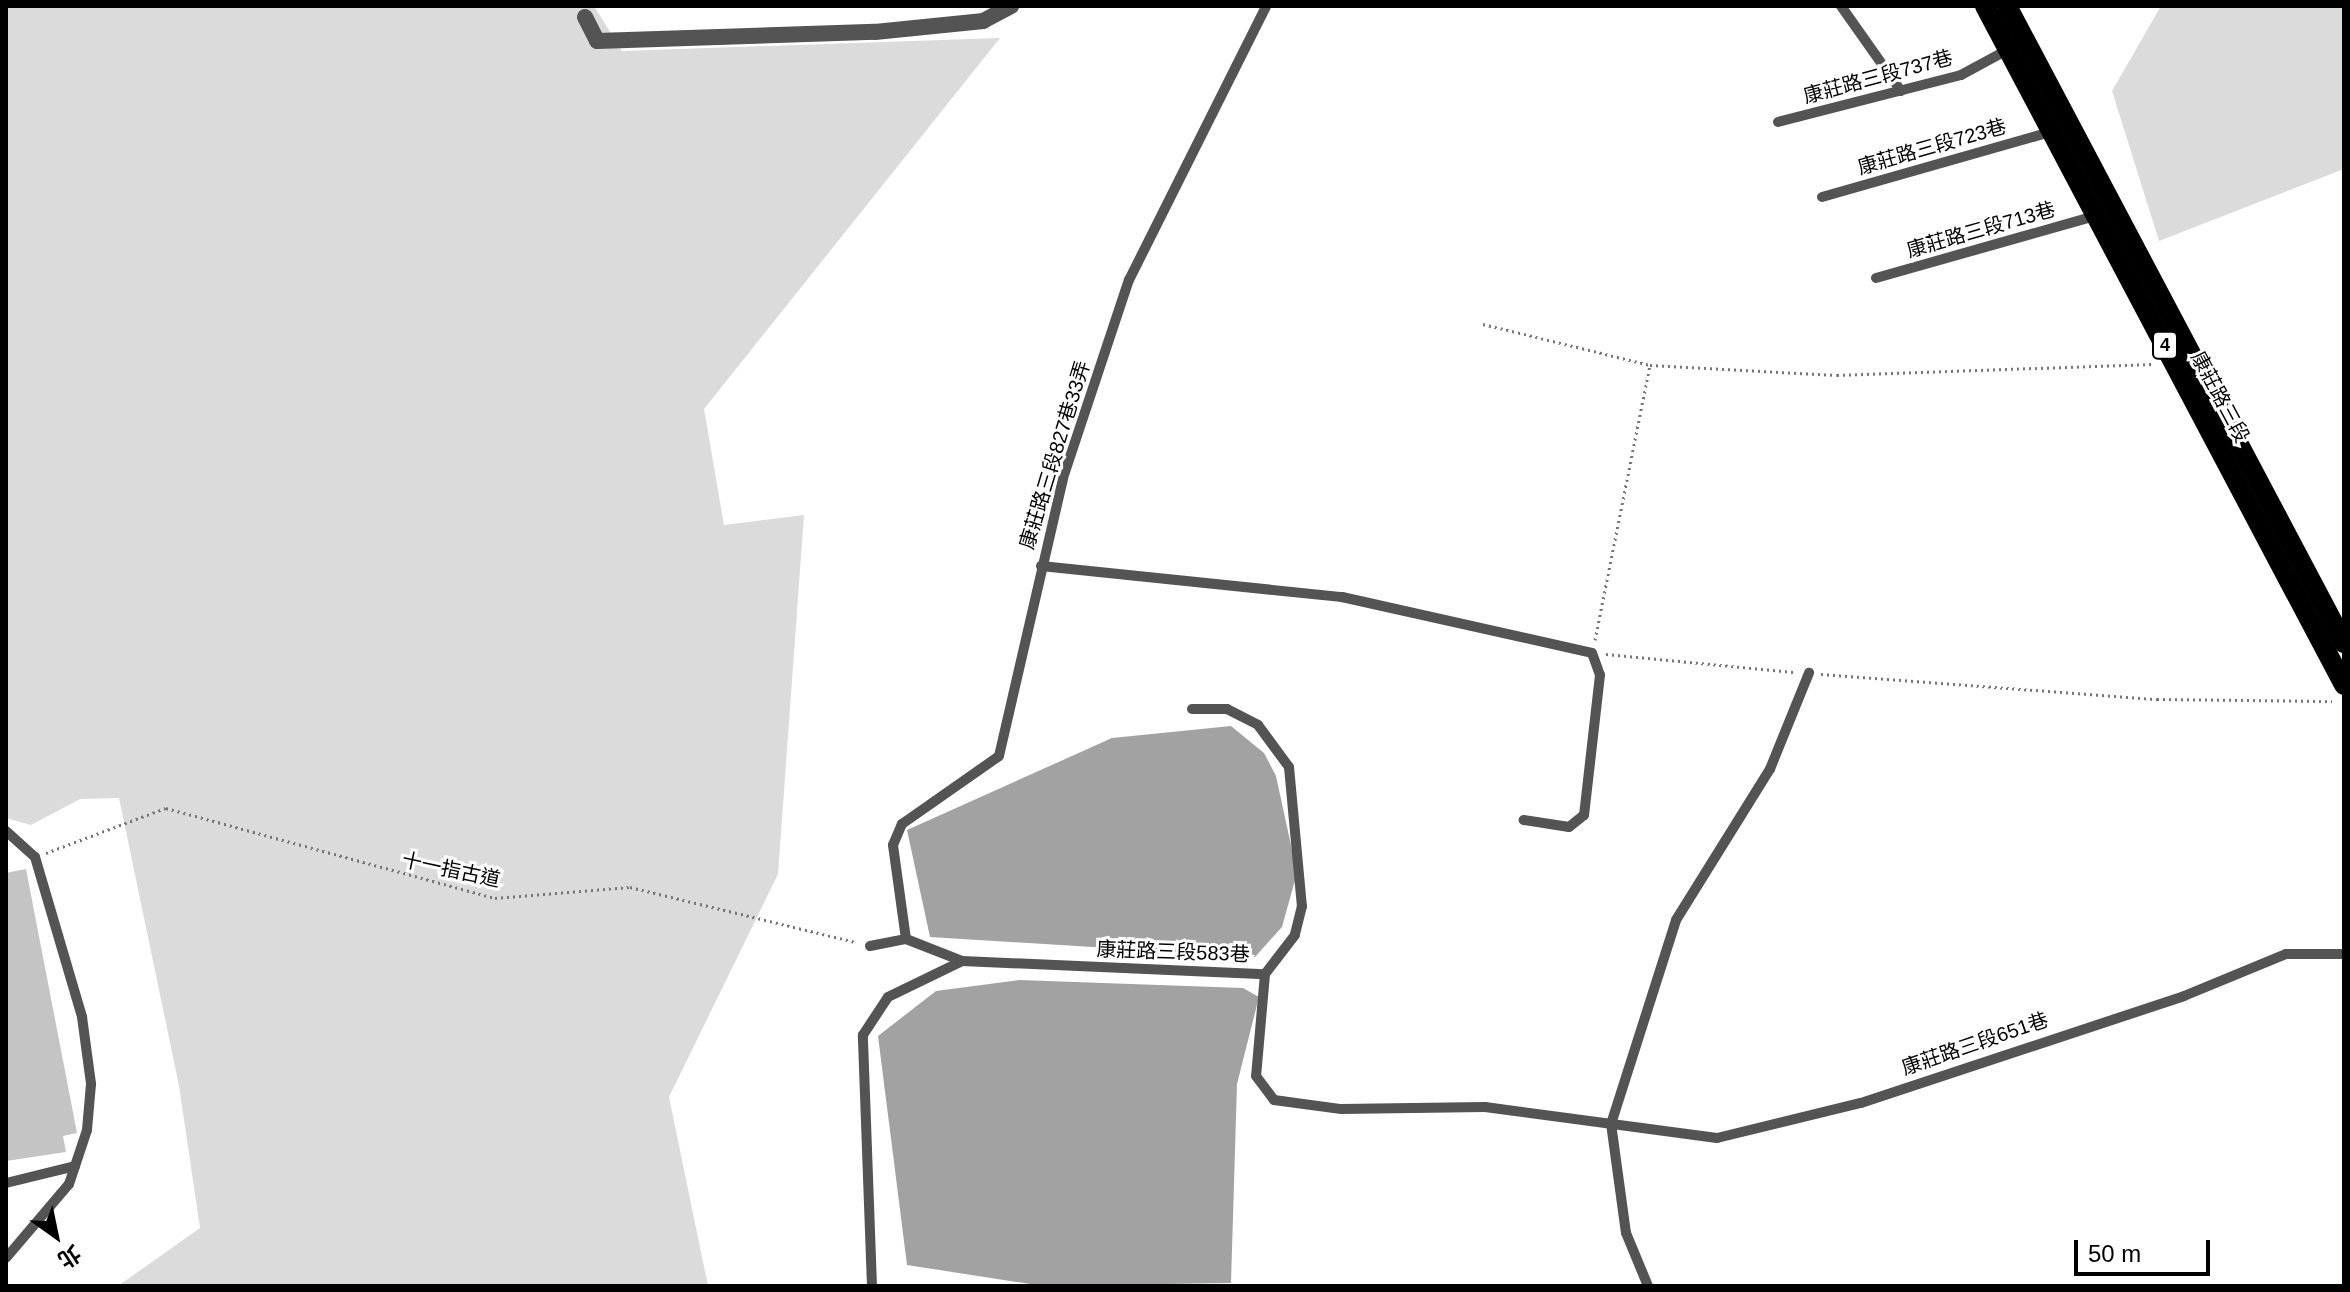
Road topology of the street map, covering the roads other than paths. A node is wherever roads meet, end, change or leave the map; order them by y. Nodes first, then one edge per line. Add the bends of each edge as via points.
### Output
1 (1011, 6) edge
2 (1266, 6) edge
3 (1841, 6) edge
4 (1985, 6) edge
5 (2007, 6) edge
6 (585, 17) dead end
7 (2018, 44) junction
8 (1901, 91) junction
9 (1778, 122) dead end
10 (2053, 131) junction
11 (1822, 197) dead end
12 (2095, 216) junction
13 (1876, 278) dead end
14 (1041, 566) junction
15 (2344, 643) edge
16 (1809, 673) road end
17 (2344, 685) edge
18 (1192, 709) dead end
19 (1524, 820) dead end
20 (6, 831) edge
21 (906, 939) junction
22 (870, 946) road end
23 (2344, 954) edge
24 (962, 961) junction
25 (1265, 974) junction
26 (1611, 1124) junction
27 (75, 1166) junction
28 (6, 1183) edge
29 (6, 1258) edge
30 (872, 1286) edge
31 (1648, 1286) edge

1 - 6 street via 983,21 875,32 597,41
2 - 14 lane, 康莊路三段827巷33弄 via 1129,280
3 - 8 lane
4 - 7 main road, 康莊路三段 / 4
5 - 7 main road, 康莊路三段 / 4
7 - 8 lane, 康莊路三段737巷 via 1961,75
7 - 10 main road, 康莊路三段 / 4
7 - 15 main road, 康莊路三段 / 4
8 - 9 lane, 康莊路三段737巷
10 - 11 lane, 康莊路三段723巷
10 - 12 main road, 康莊路三段 / 4
12 - 13 lane, 康莊路三段713巷
12 - 17 main road, 康莊路三段 / 4
14 - 19 lane via 1342,597 1592,653 1600,675 1584,815 1569,827
14 - 21 lane, 康莊路三段827巷33弄 via 999,756 906,817 893,845
16 - 26 lane via 1770,769 1676,920
18 - 25 lane via 1227,709 1258,725 1289,767 1302,906 1295,935
20 - 27 lane via 35,857 82,1017 91,1084
21 - 22 lane
21 - 24 lane
23 - 26 lane, 康莊路三段651巷 via 2286,954 2184,996 1784,1126 1717,1138
24 - 25 lane, 康莊路三段583巷
24 - 30 lane, 康莊路三段583巷 via 888,997 863,1035
25 - 26 lane, 康莊路三段583巷 via 1256,1076 1274,1100 1341,1109 1485,1107
26 - 31 lane via 1626,1233
27 - 28 lane
27 - 29 lane via 50,1210

